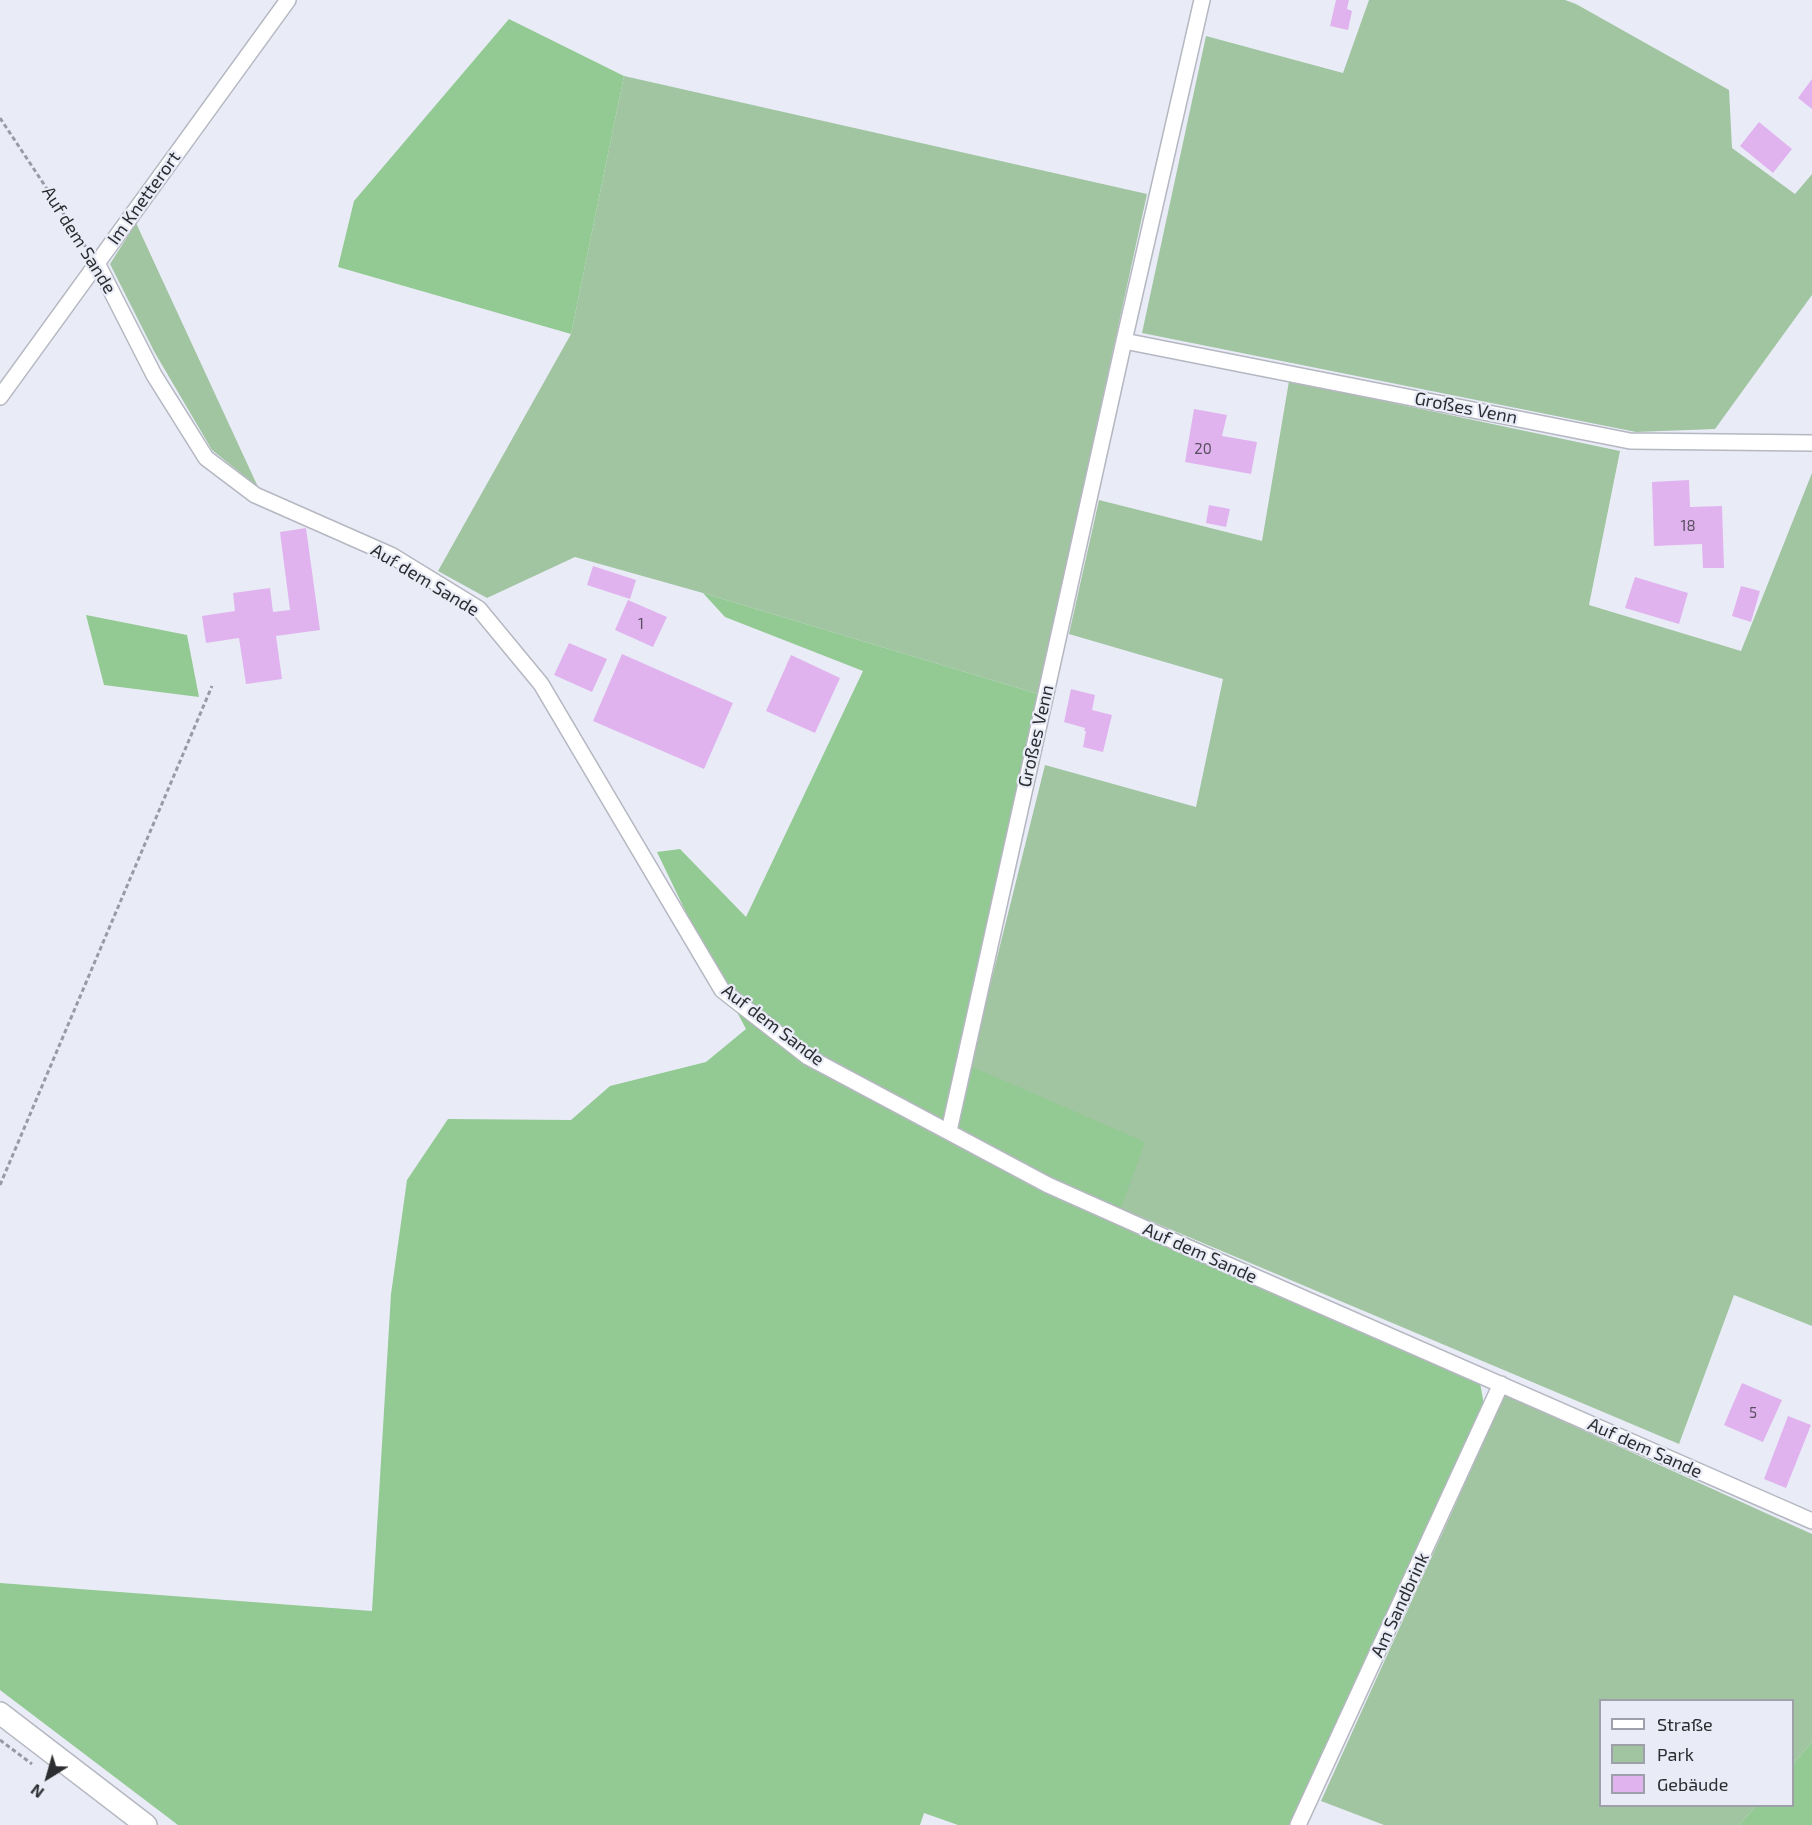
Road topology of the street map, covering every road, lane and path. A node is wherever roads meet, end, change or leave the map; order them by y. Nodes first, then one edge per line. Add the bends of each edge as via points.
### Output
1 (288, 0) edge
2 (1202, 0) edge
3 (0, 118) edge
4 (97, 263) junction
5 (1124, 341) junction
6 (0, 397) edge
7 (1812, 443) edge
8 (212, 686) dead end
9 (949, 1131) junction
10 (0, 1185) edge
11 (1501, 1384) junction
12 (1812, 1521) edge
13 (0, 1713) edge
14 (146, 1825) edge
15 (1298, 1825) edge

1 - 4 street, Im Knetterort
2 - 5 street, Großes Venn
3 - 4 path, Auf dem Sande
4 - 6 street, Im Knetterort
4 - 9 street, Auf dem Sande via 154,375 206,458 255,495 391,555 478,609 541,684 722,990 808,1057
5 - 7 street, Großes Venn via 1630,441
5 - 9 street, Großes Venn
8 - 10 path
9 - 11 street, Auf dem Sande via 1048,1185
11 - 12 street, Auf dem Sande
11 - 15 street, Am Sandbrink
13 - 14 street

